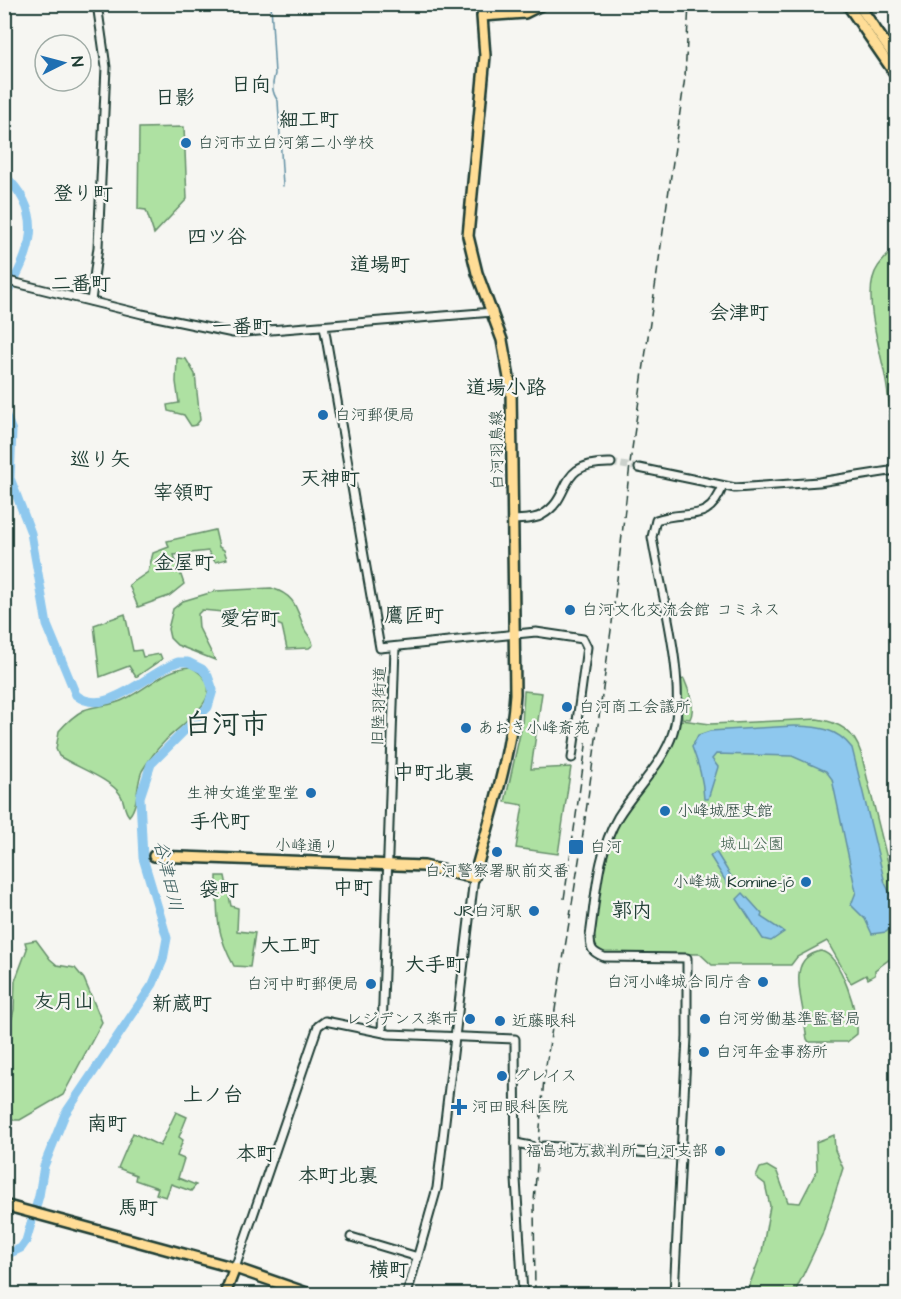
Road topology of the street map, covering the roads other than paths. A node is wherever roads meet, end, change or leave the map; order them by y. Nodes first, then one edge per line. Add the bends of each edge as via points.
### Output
1 (97, 4) edge
2 (480, 4) edge
3 (543, 4) edge
4 (847, 4) edge
5 (858, 4) edge
6 (482, 16) junction
7 (897, 59) edge
8 (897, 75) edge
9 (5, 280) edge
10 (91, 301) junction
11 (493, 312) junction
12 (324, 326) junction
13 (611, 463) tunnel mouth
14 (639, 468) tunnel mouth
15 (896, 470) edge
16 (723, 486) junction
17 (514, 520) junction
18 (515, 635) junction
19 (394, 647) junction
20 (572, 758) dead end
21 (154, 856) dead end
22 (388, 864) junction
23 (474, 878) junction
24 (382, 1032) junction
25 (456, 1038) junction
26 (516, 1143) junction
27 (531, 1146) dead end
28 (544, 1146) dead end
29 (682, 1155) junction
30 (4, 1205) edge
31 (351, 1236) dead end
32 (418, 1257) junction
33 (235, 1268) junction
34 (225, 1294) edge
35 (310, 1294) edge
36 (407, 1294) edge
37 (523, 1294) edge
38 (674, 1294) edge

1 - 10 street via 106,67 99,247
2 - 6 street
3 - 6 main road via 525,14
4 - 8 main road
5 - 7 main road
6 - 11 main road, 白河羽鳥線 via 485,56 468,236 477,273
9 - 10 street
10 - 12 street via 233,333
11 - 12 street
11 - 17 main road, 白河羽鳥線 via 511,389
12 - 19 street, 旧陸羽街道 via 380,648
13 - 17 street via 578,469 541,516
14 - 16 street
15 - 16 street via 772,487
16 - 29 street via 717,502 707,512 664,518 653,525 676,676 676,718 669,742 620,814 604,846 590,936 594,953 604,957 687,958
17 - 18 main road, 白河羽鳥線
18 - 19 street
18 - 20 street via 538,632 585,641
18 - 23 main road, 白河羽鳥線 via 511,729
19 - 22 street, 旧陸羽街道
21 - 22 main road, 小峰通り
22 - 23 main road, 小峰通り via 433,867
22 - 24 street, 旧陸羽街道
23 - 25 street
24 - 25 street
24 - 33 street via 325,1021 318,1026
25 - 26 street via 515,1039
25 - 32 street via 437,1188
26 - 27 street
26 - 37 street
28 - 29 street
29 - 38 street
30 - 33 main road
31 - 32 street
32 - 36 street
33 - 34 main road
33 - 35 main road

